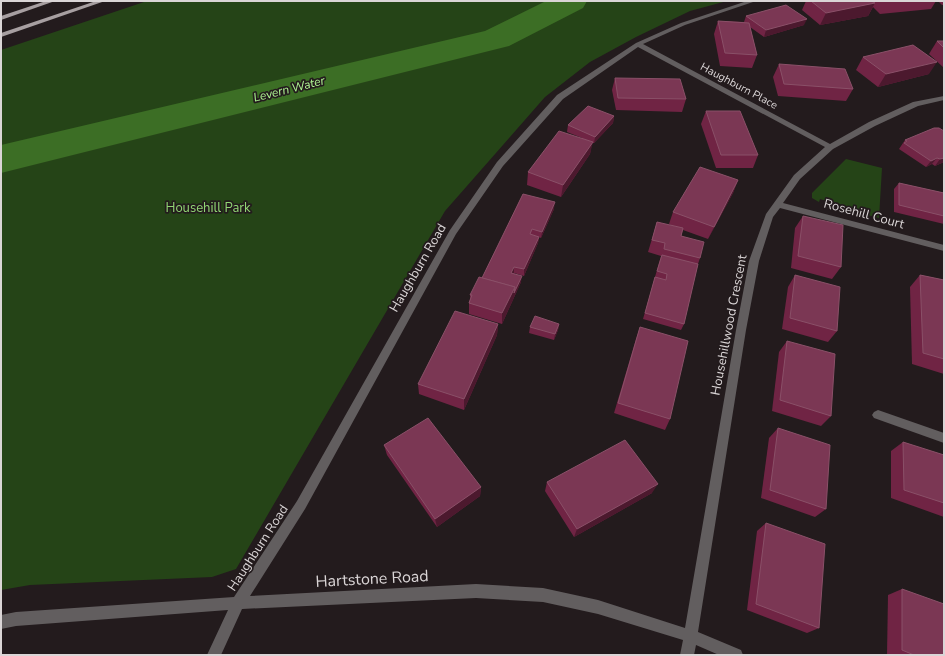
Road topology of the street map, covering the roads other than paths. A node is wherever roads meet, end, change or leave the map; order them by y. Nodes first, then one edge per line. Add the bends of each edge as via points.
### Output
1 (52, 1) edge
2 (102, 1) edge
3 (753, 1) edge
4 (1, 18) edge
5 (1, 35) edge
6 (638, 44) junction
7 (944, 98) edge
8 (830, 147) junction
9 (778, 204) junction
10 (944, 248) edge
11 (878, 415) dead end
12 (944, 438) edge
13 (238, 603) junction
14 (1, 622) edge
15 (690, 636) junction
16 (214, 655) edge
17 (687, 655) edge
18 (736, 655) edge

1 - 4 main road
2 - 5 main road
3 - 6 street, Haughburn Road via 683,24
6 - 8 street, Haughburn Place
6 - 13 street, Haughburn Road via 560,97 500,164 453,232 301,505
7 - 8 street, Househillwood Crescent via 916,104
8 - 9 street, Househillwood Crescent via 797,177
9 - 10 street, Rosehill Court
9 - 15 street, Househillwood Crescent via 769,216 754,261
11 - 12 street
13 - 14 street, Hartstone Road via 16,618
13 - 15 street, Hartstone Road via 476,591 543,595 598,607
13 - 16 street, Haughburn Road
15 - 17 street, Househillwood Crescent
15 - 18 street, Hartstone Road

